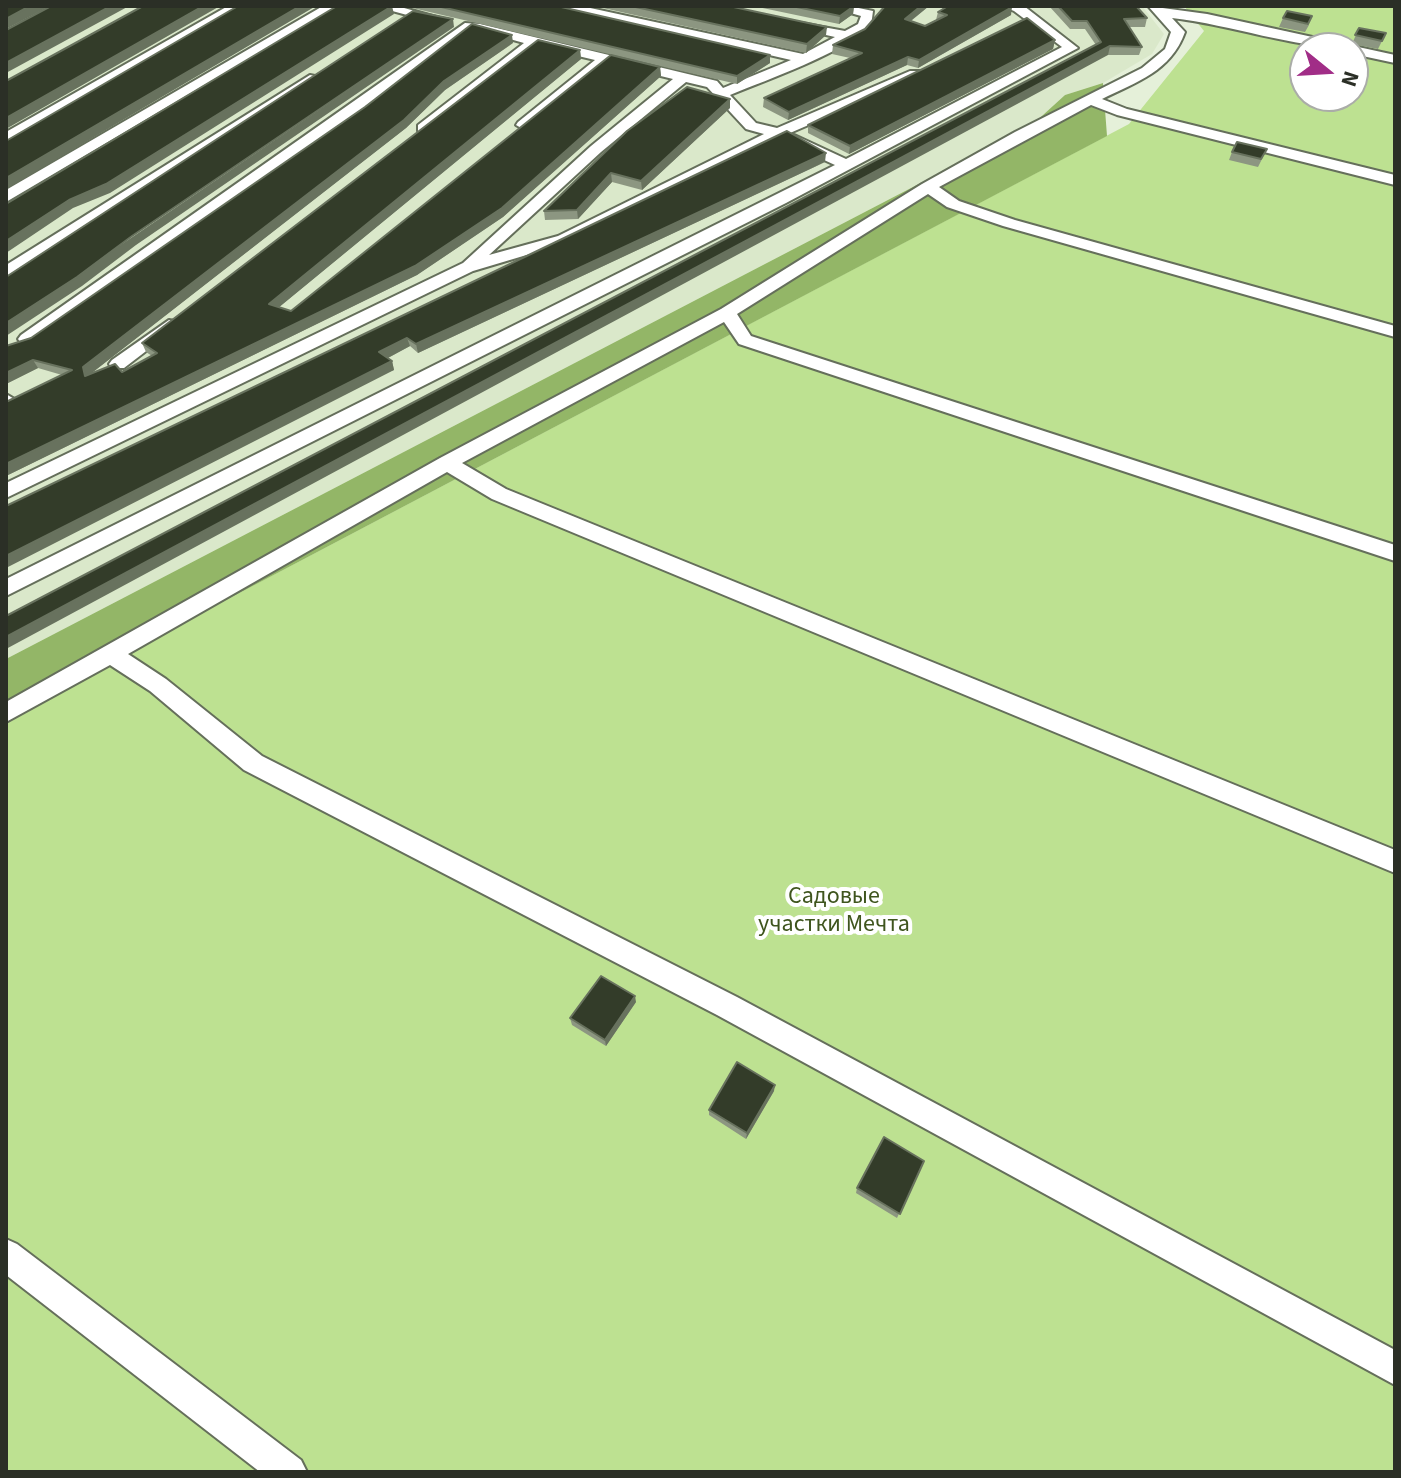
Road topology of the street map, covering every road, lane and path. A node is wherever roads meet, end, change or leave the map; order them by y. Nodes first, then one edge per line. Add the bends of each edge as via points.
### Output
1 (237, 6) edge
2 (332, 6) edge
3 (380, 6) edge
4 (563, 6) edge
5 (832, 6) edge
6 (1008, 6) edge
7 (1157, 10) edge
8 (787, 22) edge
9 (470, 26) junction
10 (849, 36) junction
11 (1289, 36) edge
12 (534, 41) junction
13 (1369, 53) edge
14 (605, 58) junction
15 (805, 59) junction
16 (1395, 59) edge
17 (927, 69) edge
18 (321, 72) edge
19 (683, 77) junction
20 (722, 93) junction
21 (1089, 99) junction
22 (778, 133) junction
23 (413, 135) edge
24 (6, 138) edge
25 (506, 139) edge
26 (846, 165) junction
27 (1395, 180) edge
28 (928, 187) junction
29 (6, 197) edge
30 (467, 267) junction
31 (6, 272) edge
32 (727, 313) junction
33 (180, 317) edge
34 (1395, 332) edge
35 (27, 339) edge
36 (118, 364) edge
37 (447, 463) junction
38 (6, 491) edge
39 (1395, 553) edge
40 (6, 588) edge
41 (110, 654) junction
42 (6, 713) edge
43 (1395, 862) edge
44 (6, 1255) edge
45 (1395, 1368) edge
46 (289, 1472) edge

1 - 24 lane
2 - 29 lane
3 - 9 lane via 407,18
4 - 15 lane
5 - 10 lane via 868,14 864,26
6 - 26 lane via 1071,48
7 - 11 lane
7 - 21 lane via 1178,32 1171,51 1147,71
8 - 10 lane
9 - 12 lane
9 - 35 lane
10 - 15 lane
12 - 14 lane
12 - 23 lane
13 - 16 lane
14 - 19 lane
14 - 25 lane
15 - 20 lane
17 - 22 lane
18 - 31 lane
19 - 20 lane via 712,84
19 - 30 lane
20 - 22 lane via 751,126
21 - 27 lane via 1122,112
21 - 28 lane
22 - 26 lane
22 - 30 lane via 564,239
26 - 40 lane
28 - 32 lane
28 - 34 lane via 953,204 1009,223
30 - 38 lane
32 - 37 lane
32 - 39 lane via 745,340
33 - 36 lane
37 - 41 lane
37 - 43 lane via 499,494
41 - 42 lane
41 - 45 lane via 158,685 253,763 727,1006
44 - 46 lane

